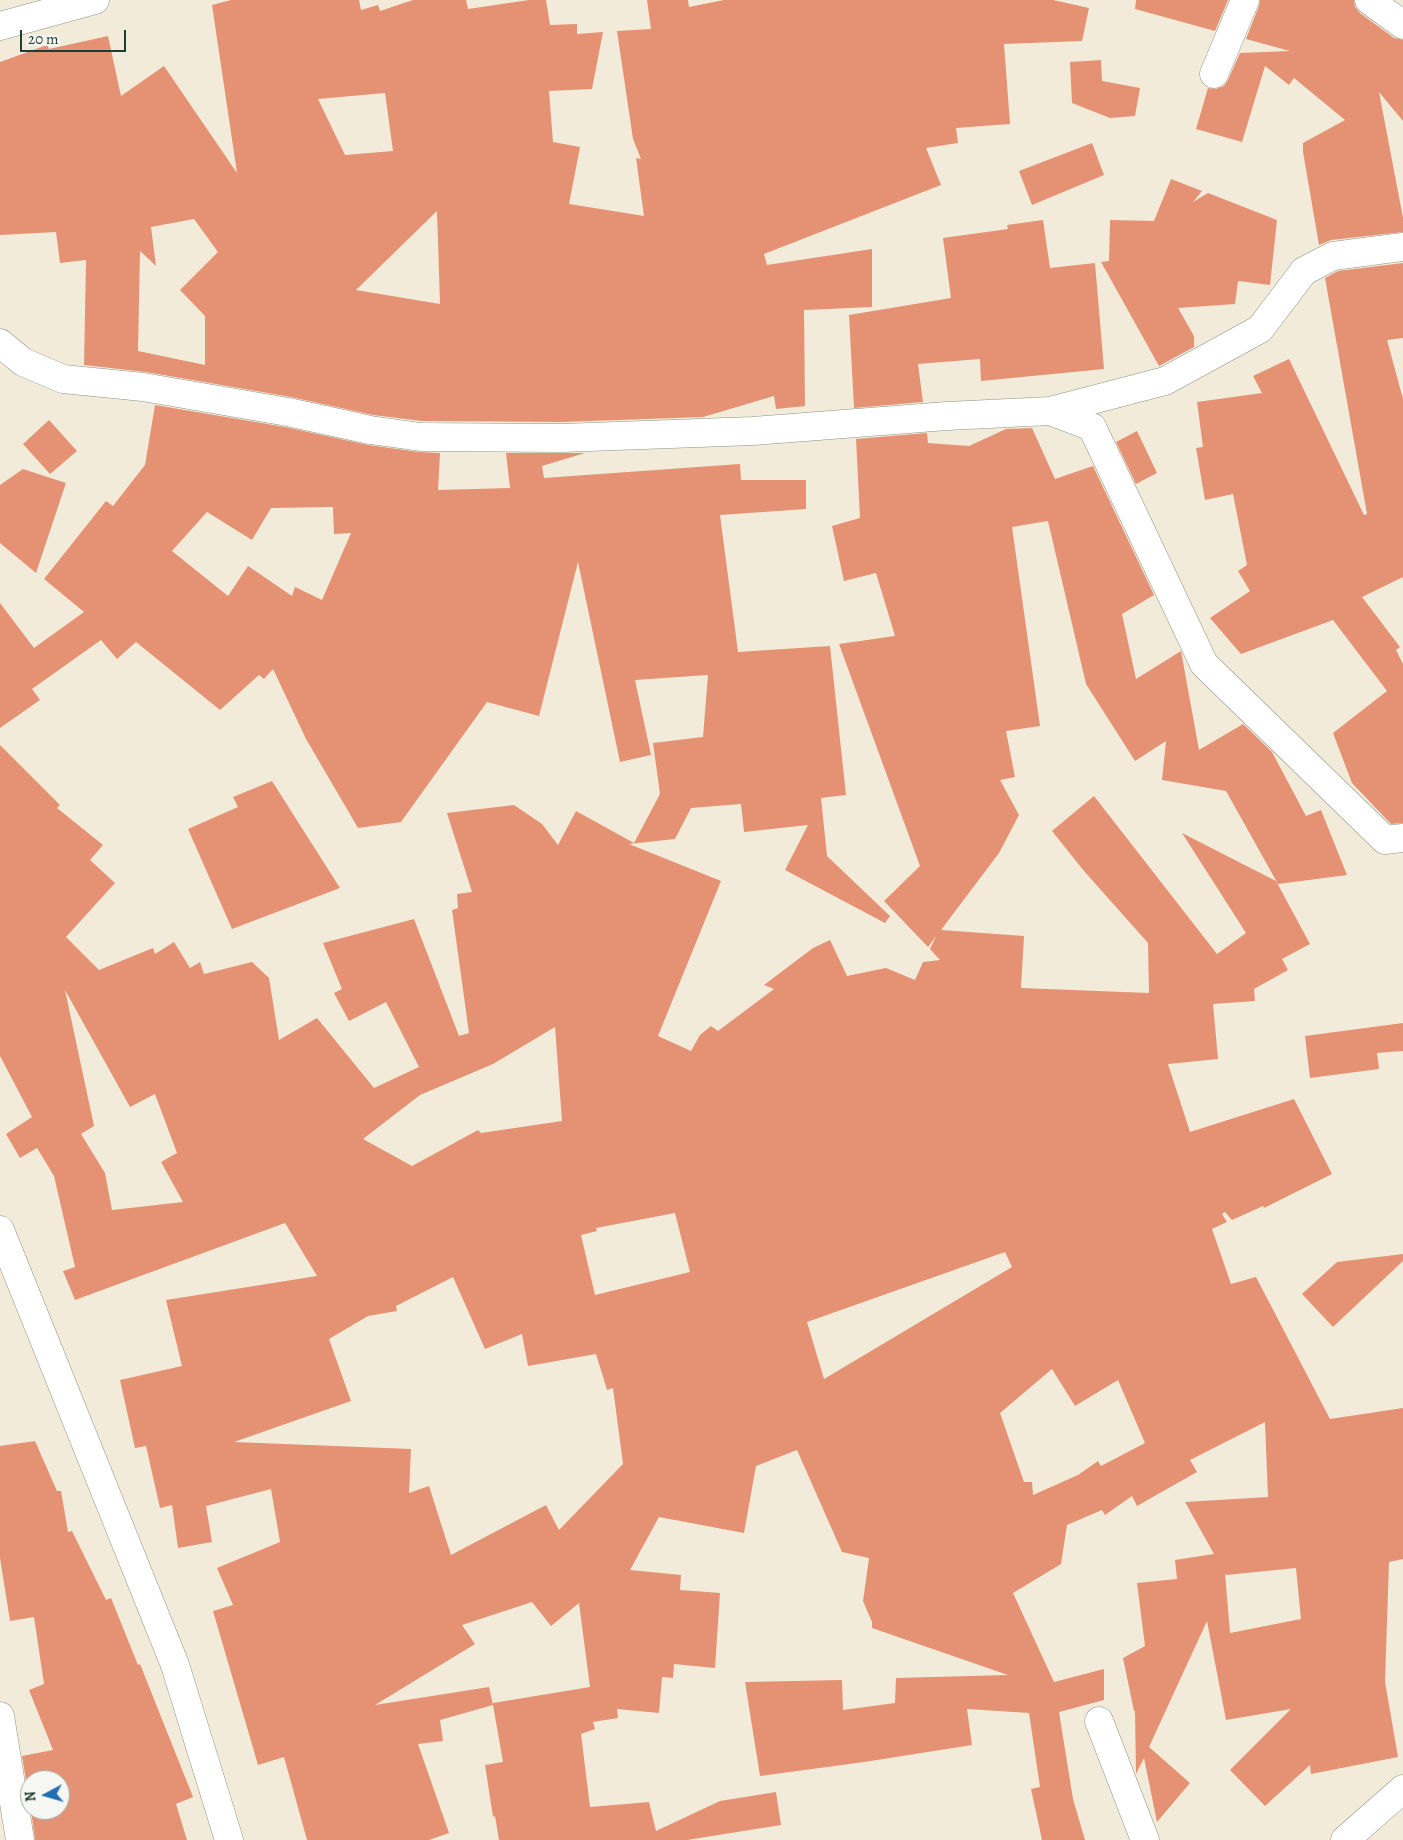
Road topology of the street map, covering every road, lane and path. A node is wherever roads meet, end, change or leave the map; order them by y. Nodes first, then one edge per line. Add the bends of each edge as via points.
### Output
1 (95, 0) edge
2 (1245, 0) edge
3 (1369, 0) edge
4 (1403, 25) edge
5 (0, 26) edge
6 (1214, 74) dead end
7 (1403, 247) edge
8 (0, 343) edge
9 (1050, 411) junction
10 (1403, 838) edge
11 (0, 1230) edge
12 (0, 1716) edge
13 (1099, 1721) dead end
14 (1403, 1789) edge
15 (20, 1840) edge
16 (229, 1840) edge
17 (1144, 1840) edge
18 (1345, 1840) edge

1 - 5 street
2 - 6 street
3 - 4 street
7 - 9 street via 1333,256 1304,271 1260,329 1165,380
8 - 9 street via 23,362 62,379 143,387 370,430 421,436 562,438 753,431
9 - 10 street via 1092,427 1204,664 1385,840
11 - 16 street via 175,1665
12 - 15 street
13 - 17 street
14 - 18 street

